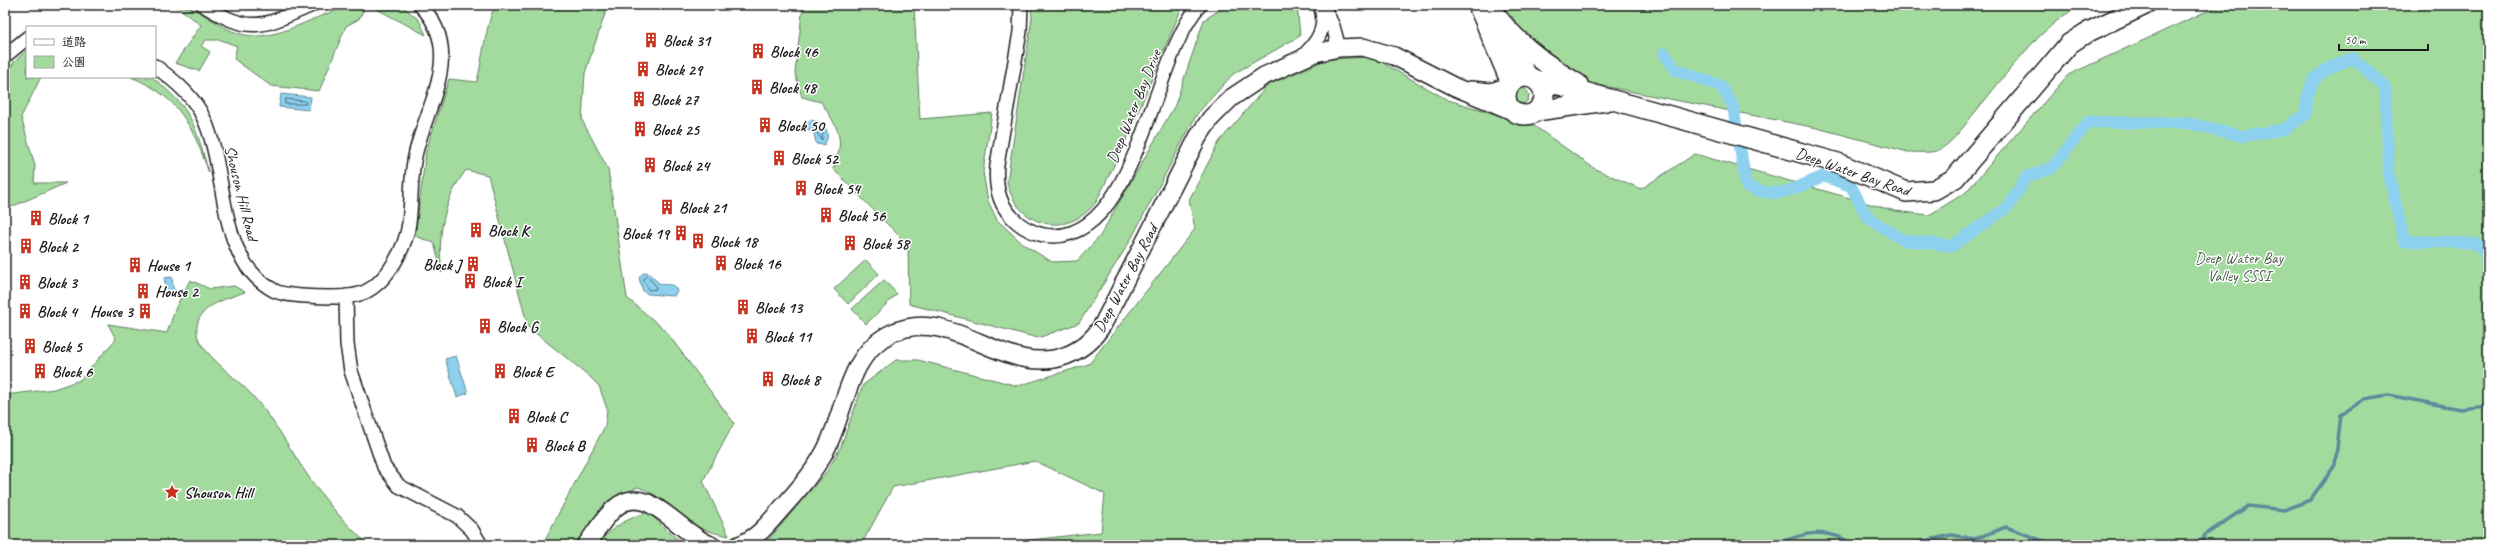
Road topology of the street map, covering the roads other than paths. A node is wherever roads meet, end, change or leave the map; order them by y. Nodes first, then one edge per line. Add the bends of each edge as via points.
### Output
1 (203, 5) edge
2 (312, 5) edge
3 (420, 5) edge
4 (1021, 5) edge
5 (1200, 5) edge
6 (1321, 5) edge
7 (1478, 5) edge
8 (2144, 5) edge
9 (1487, 14) edge
10 (26, 39) edge
11 (1339, 48) junction
12 (5, 56) edge
13 (1298, 61) junction
14 (156, 67) edge
15 (1521, 81) junction
16 (1455, 87) junction
17 (1614, 101) junction
18 (1536, 111) junction
19 (1515, 112) junction
20 (346, 296) junction
21 (481, 545) edge
22 (586, 545) edge
23 (711, 545) edge
24 (739, 545) edge

1 - 2 street via 231,21 253,26 269,24
3 - 20 street, Shouson Hill Road via 437,28 442,58 411,176 409,223 405,241 394,262 380,280 365,292
4 - 5 street, Deep Water Bay Drive via 1020,32 996,183 1001,201 1010,216 1028,230 1050,236 1068,234 1085,227 1099,215 1141,139 1181,32
6 - 11 street via 1333,26
6 - 13 street via 1323,22 1319,38
7 - 9 main road
8 - 17 main road, Deep Water Bay Road via 2086,32 2069,44 1960,173 1944,186 1927,192 1899,190 1838,163
9 - 15 main road
9 - 17 main road via 1556,71
10 - 12 street
11 - 13 street, Deep Water Bay Road
11 - 16 street, Deep Water Bay Road via 1363,47 1385,52
13 - 24 street, Deep Water Bay Road via 1264,76 1241,90 1211,118 1193,147 1104,324 1089,341 1070,354 1037,361 1014,357 949,330 930,326 900,329 882,338 860,361 836,429 818,464 761,532
14 - 20 street, Shouson Hill Road via 187,93 204,120 220,170 231,235 242,259 276,292 324,297
15 - 16 street, Deep Water Bay Road via 1491,92
15 - 17 main road, Deep Water Bay Road
15 - 18 main road via 1540,85 1544,95 1541,106
15 - 19 main road via 1507,100
16 - 19 street, Deep Water Bay Road
17 - 18 main road, Deep Water Bay Road
18 - 19 main road, Deep Water Bay Road via 1526,115
20 - 21 street via 347,344 351,371 384,468 399,486 457,516 472,530
22 - 23 street via 615,508 634,500 646,501 656,506 690,535

